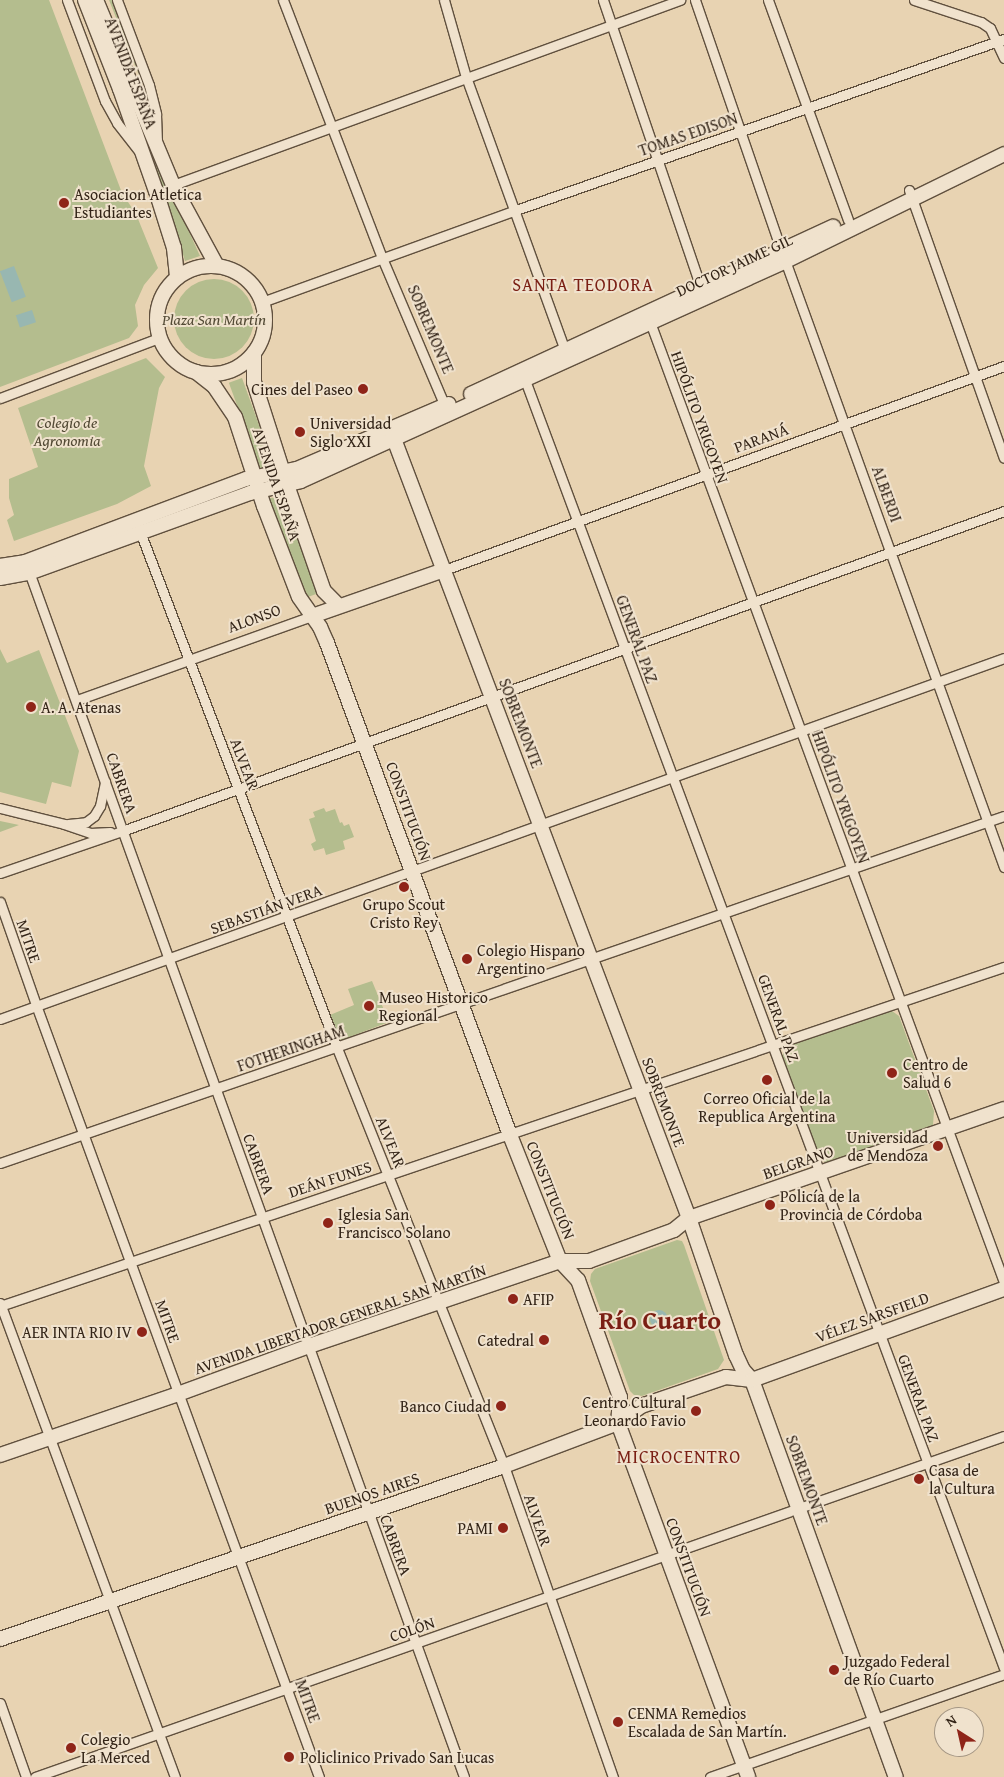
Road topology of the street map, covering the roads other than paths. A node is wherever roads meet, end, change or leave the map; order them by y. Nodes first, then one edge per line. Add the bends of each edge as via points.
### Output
1 (66, 0) edge
2 (84, 0) edge
3 (96, 0) edge
4 (117, 0) edge
5 (283, 0) edge
6 (444, 0) edge
7 (603, 0) edge
8 (680, 0) edge
9 (695, 0) edge
10 (768, 0) edge
11 (914, 0) edge
12 (611, 24) junction
13 (1001, 40) edge
14 (1004, 58) edge
15 (466, 77) junction
16 (806, 109) junction
17 (332, 127) junction
18 (741, 131) junction
19 (1004, 144) edge
20 (158, 149) junction
21 (1004, 154) edge
22 (144, 160) junction
23 (659, 161) junction
24 (173, 185) junction
25 (910, 194) junction
26 (513, 210) junction
27 (848, 220) junction
28 (784, 256) junction
29 (382, 258) junction
30 (217, 266) junction
31 (177, 278) junction
32 (703, 293) junction
33 (262, 302) junction
34 (650, 322) junction
35 (159, 338) junction
36 (254, 353) junction
37 (566, 355) junction
38 (1004, 366) edge
39 (196, 372) junction
40 (976, 376) junction
41 (524, 380) junction
42 (0, 398) edge
43 (446, 410) junction
44 (846, 423) junction
45 (394, 439) junction
46 (1004, 458) edge
47 (705, 475) junction
48 (256, 477) junction
49 (286, 478) junction
50 (260, 490) junction
51 (1004, 511) edge
52 (578, 522) junction
53 (138, 526) junction
54 (891, 552) junction
55 (0, 566) edge
56 (27, 568) junction
57 (444, 570) junction
58 (0, 578) edge
59 (752, 601) junction
60 (339, 606) junction
61 (312, 616) junction
62 (624, 649) junction
63 (1004, 658) edge
64 (188, 660) junction
65 (938, 682) junction
66 (492, 696) junction
67 (76, 700) junction
68 (801, 731) junction
69 (365, 742) junction
70 (672, 778) junction
71 (105, 782) junction
72 (239, 787) junction
73 (0, 808) edge
74 (1004, 816) edge
75 (988, 822) junction
76 (64, 824) junction
77 (540, 824) junction
78 (122, 831) junction
79 (1004, 867) edge
80 (852, 868) junction
81 (412, 872) junction
82 (0, 873) edge
83 (0, 902) edge
84 (724, 913) junction
85 (288, 916) junction
86 (592, 959) junction
87 (168, 960) junction
88 (1004, 967) edge
89 (900, 1003) junction
90 (36, 1005) junction
91 (462, 1005) junction
92 (0, 1019) edge
93 (772, 1046) junction
94 (337, 1048) junction
95 (216, 1089) junction
96 (640, 1090) junction
97 (1004, 1109) edge
98 (948, 1128) junction
99 (83, 1134) junction
100 (510, 1135) junction
101 (0, 1163) edge
102 (820, 1172) junction
103 (389, 1176) junction
104 (262, 1216) junction
105 (689, 1218) junction
106 (131, 1260) junction
107 (560, 1261) junction
108 (1004, 1282) edge
109 (1004, 1289) edge
110 (439, 1303) junction
111 (0, 1305) edge
112 (879, 1332) junction
113 (309, 1346) junction
114 (752, 1380) junction
115 (178, 1394) junction
116 (618, 1423) junction
117 (1004, 1436) edge
118 (51, 1438) junction
119 (0, 1455) edge
120 (927, 1464) junction
121 (504, 1466) junction
122 (798, 1508) junction
123 (369, 1513) junction
124 (665, 1556) junction
125 (239, 1558) junction
126 (550, 1597) junction
127 (111, 1603) junction
128 (0, 1639) edge
129 (416, 1643) junction
130 (1004, 1668) edge
131 (1004, 1674) edge
132 (287, 1688) junction
133 (0, 1703) edge
134 (874, 1719) junction
135 (159, 1733) junction
136 (746, 1771) edge
137 (26, 1777) edge
138 (35, 1777) edge
139 (175, 1777) edge
140 (320, 1777) edge
141 (464, 1777) edge
142 (613, 1777) edge
143 (710, 1777) edge
144 (896, 1777) edge

1 - 22 street, AVENIDA ESPAÑA via 105,101
2 - 22 main road, AVENIDA ESPAÑA
3 - 20 main road, AVENIDA ESPAÑA
4 - 20 street, AVENIDA ESPAÑA via 149,85 156,114
5 - 17 street, SOBREMONTE
6 - 15 street
7 - 12 street
8 - 12 street
9 - 18 street, ALBERDI
10 - 16 street
11 - 13 street via 981,22
12 - 15 street
12 - 23 street
13 - 14 street
13 - 16 street, TOMAS EDISON
15 - 17 street
15 - 26 street
16 - 18 street, TOMAS EDISON
16 - 27 street
17 - 24 street
17 - 29 street, SOBREMONTE
18 - 23 street, TOMAS EDISON
18 - 28 street, ALBERDI
19 - 25 main road, DOCTOR JAIME GIL
20 - 24 main road, AVENIDA ESPAÑA
21 - 25 main road, DOCTOR JAIME GIL
22 - 31 main road, AVENIDA ESPAÑA via 174,248
23 - 26 street, TOMAS EDISON
23 - 32 street
24 - 30 main road, AVENIDA ESPAÑA
25 - 27 main road, DOCTOR JAIME GIL
25 - 28 main road, DOCTOR JAIME GIL
25 - 40 street
26 - 29 street, TOMAS EDISON
26 - 37 street
27 - 28 main road, DOCTOR JAIME GIL
28 - 32 main road, DOCTOR JAIME GIL
28 - 44 street, ALBERDI
29 - 33 street, TOMAS EDISON
29 - 43 street, SOBREMONTE
30 - 31 main road via 192,269
30 - 33 main road via 242,275
31 - 35 main road via 158,305
32 - 34 main road, DOCTOR JAIME GIL
32 - 37 main road, DOCTOR JAIME GIL
33 - 36 main road via 265,320 262,337
34 - 37 main road, DOCTOR JAIME GIL
34 - 47 street, HIPÓLITO YRIGOYEN
35 - 39 main road via 167,353 180,365
35 - 42 street
36 - 39 main road via 228,372
36 - 49 main road, AVENIDA ESPAÑA via 254,382
37 - 41 main road, DOCTOR JAIME GIL
37 - 43 main road, DOCTOR JAIME GIL
38 - 40 street, PARANÁ
39 - 48 main road, AVENIDA ESPAÑA via 214,386 235,417
40 - 44 street, PARANÁ
40 - 46 street
41 - 43 main road, DOCTOR JAIME GIL
41 - 52 street, GENERAL PAZ
43 - 45 main road, DOCTOR JAIME GIL
43 - 49 main road via 297,469
44 - 47 street, PARANÁ
44 - 54 street, ALBERDI
45 - 49 main road, DOCTOR JAIME GIL via 301,481
45 - 57 main road, SOBREMONTE
47 - 52 street, PARANÁ
47 - 59 street, HIPÓLITO YRIGOYEN
48 - 49 main road
48 - 50 main road, AVENIDA ESPAÑA
48 - 53 main road
49 - 50 main road
49 - 60 main road, AVENIDA ESPAÑA via 324,591
50 - 53 main road
50 - 61 main road, AVENIDA ESPAÑA via 299,597
51 - 54 street
52 - 57 street, PARANÁ
52 - 62 street, GENERAL PAZ
53 - 56 main road
53 - 64 street, ALVEAR
54 - 59 street
54 - 65 street, ALBERDI
55 - 56 main road
56 - 58 main road
56 - 67 street, CABRERA
57 - 60 main road, ALONSO
57 - 66 main road, SOBREMONTE
59 - 62 street
59 - 68 street, HIPÓLITO YRIGOYEN
60 - 61 main road, ALONSO
61 - 64 street, ALONSO
61 - 69 main road, CONSTITUCIÓN via 327,643
62 - 66 street
62 - 70 street, GENERAL PAZ
63 - 65 street, SEBASTIÁN VERA
64 - 67 street, ALONSO
64 - 72 street, ALVEAR
65 - 68 street, SEBASTIÁN VERA
65 - 75 street, ALBERDI
66 - 69 street
66 - 77 main road, SOBREMONTE
67 - 71 street, CABRERA
68 - 70 street, SEBASTIÁN VERA
68 - 80 street, HIPÓLITO YRIGOYEN
69 - 72 street
69 - 81 main road, CONSTITUCIÓN
70 - 77 street, SEBASTIÁN VERA
70 - 84 street, GENERAL PAZ
71 - 76 street via 100,806 94,816 86,822
71 - 78 street, CABRERA
72 - 78 street
72 - 85 street, ALVEAR
73 - 76 street
74 - 75 street, FOTHERINGHAM
75 - 79 street, ALBERDI
75 - 80 street, FOTHERINGHAM
76 - 78 street via 90,833
77 - 81 street, SEBASTIÁN VERA
77 - 86 main road, SOBREMONTE
78 - 82 street
78 - 87 street, CABRERA
80 - 84 street, FOTHERINGHAM
80 - 89 street, HIPÓLITO YRIGOYEN
81 - 85 street, SEBASTIÁN VERA
81 - 91 main road, CONSTITUCIÓN
83 - 90 street, MITRE
84 - 86 street, FOTHERINGHAM
84 - 93 street, GENERAL PAZ
85 - 87 street, SEBASTIÁN VERA
85 - 94 street, ALVEAR
86 - 91 street, FOTHERINGHAM
86 - 96 main road, SOBREMONTE
87 - 90 street, SEBASTIÁN VERA
87 - 95 street, CABRERA
88 - 89 street, DEÁN FUNES
89 - 93 street, DEÁN FUNES
89 - 98 street, HIPÓLITO YRIGOYEN
90 - 92 street, SEBASTIÁN VERA
90 - 99 street, MITRE
91 - 94 street, FOTHERINGHAM
91 - 100 main road, CONSTITUCIÓN
93 - 96 street, DEÁN FUNES
93 - 102 street, GENERAL PAZ
94 - 95 street, FOTHERINGHAM
94 - 103 street, ALVEAR
95 - 99 street, FOTHERINGHAM
95 - 104 street, CABRERA
96 - 100 street, DEÁN FUNES
96 - 105 main road, SOBREMONTE
97 - 98 main road, BELGRANO
98 - 102 main road, BELGRANO
98 - 108 street, HIPÓLITO YRIGOYEN
99 - 101 street, FOTHERINGHAM
99 - 106 street, MITRE
100 - 103 street, DEÁN FUNES
100 - 107 main road, CONSTITUCIÓN
102 - 105 main road, BELGRANO
102 - 112 street, GENERAL PAZ
103 - 104 street, DEÁN FUNES
103 - 110 street, ALVEAR
104 - 106 street, DEÁN FUNES
104 - 113 street, CABRERA
105 - 107 main road, AVENIDA LIBERTADOR GENERAL SAN MARTÍN via 674,1230 589,1261
105 - 114 main road, SOBREMONTE via 736,1355
106 - 111 street, DEÁN FUNES
106 - 115 street, MITRE
107 - 110 main road, AVENIDA LIBERTADOR GENERAL SAN MARTÍN
107 - 116 main road, CONSTITUCIÓN via 578,1280 620,1397
109 - 112 main road, VÉLEZ SARSFIELD
110 - 113 main road, AVENIDA LIBERTADOR GENERAL SAN MARTÍN
110 - 121 street, ALVEAR
111 - 118 street
112 - 114 main road, VÉLEZ SARSFIELD
112 - 120 street, GENERAL PAZ
113 - 115 main road, AVENIDA LIBERTADOR GENERAL SAN MARTÍN
113 - 123 street, CABRERA
114 - 116 main road, BUENOS AIRES via 726,1377 641,1406
114 - 122 main road, SOBREMONTE
115 - 118 main road, AVENIDA LIBERTADOR GENERAL SAN MARTÍN
115 - 125 street, MITRE
116 - 121 main road, BUENOS AIRES
116 - 124 main road, CONSTITUCIÓN
117 - 120 street, COLÓN
118 - 119 main road, AVENIDA LIBERTADOR GENERAL SAN MARTÍN
118 - 127 street
120 - 122 street, COLÓN
120 - 130 street, GENERAL PAZ
121 - 123 main road, BUENOS AIRES
121 - 126 street, ALVEAR
122 - 124 street, COLÓN
122 - 134 main road, SOBREMONTE
123 - 125 main road, BUENOS AIRES
123 - 129 street, CABRERA
124 - 126 street, COLÓN
124 - 136 main road, CONSTITUCIÓN
125 - 127 main road, BUENOS AIRES
125 - 132 street, MITRE
126 - 129 street, COLÓN
126 - 142 street, ALVEAR
127 - 128 main road, BUENOS AIRES
127 - 135 street
129 - 132 street, COLÓN
129 - 141 street, CABRERA
131 - 134 street
132 - 135 street, COLÓN
132 - 140 street, MITRE
133 - 137 street
134 - 136 street
134 - 144 main road, SOBREMONTE
135 - 138 street, COLÓN
135 - 139 street
136 - 143 street

